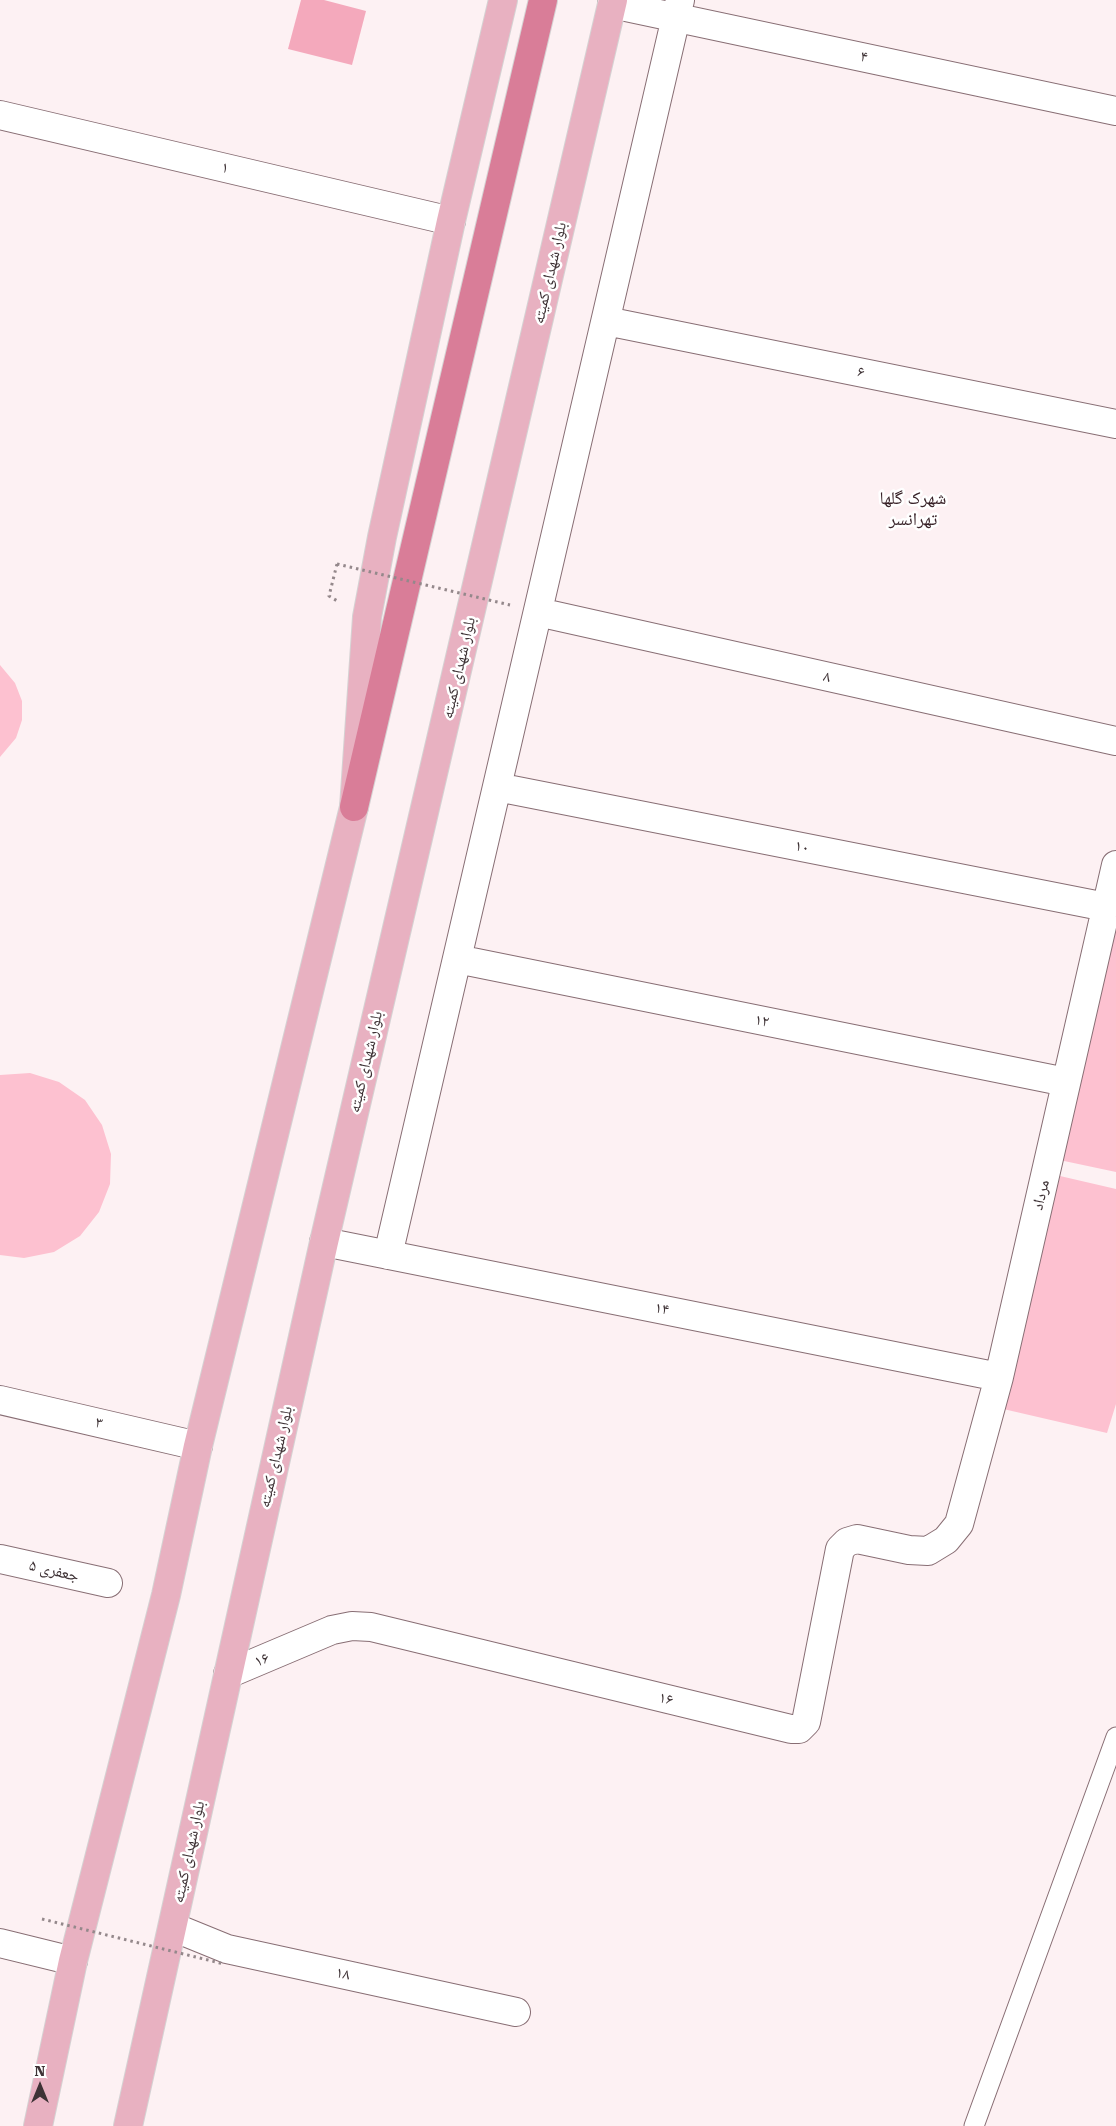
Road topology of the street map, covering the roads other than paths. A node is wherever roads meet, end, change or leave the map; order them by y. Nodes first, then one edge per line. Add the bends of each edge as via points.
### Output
1 (503, 0) edge
2 (543, 0) edge
3 (613, 2) edge
4 (678, 9) edge
5 (1116, 111) edge
6 (0, 115) edge
7 (451, 221) junction
8 (606, 321) junction
9 (1116, 424) edge
10 (538, 612) junction
11 (1116, 742) edge
12 (497, 787) junction
13 (354, 807) junction
14 (1116, 865) edge
15 (1106, 907) junction
16 (457, 959) junction
17 (1066, 1082) junction
18 (324, 1242) junction
19 (388, 1255) junction
20 (1000, 1377) junction
21 (0, 1400) edge
22 (198, 1446) junction
23 (959, 1524) joint
24 (0, 1558) edge
25 (108, 1583) dead end
26 (228, 1674) junction
27 (1116, 1737) edge
28 (173, 1927) junction
29 (0, 1943) edge
30 (73, 1961) junction
31 (516, 2012) dead end
32 (38, 2126) edge
33 (128, 2126) edge
34 (974, 2126) edge

1 - 7 main road
2 - 13 highway
3 - 4 street, ۴
3 - 18 main road, بلوار شهدای کمیته
4 - 5 street, ۴
4 - 8 street
6 - 7 street, ۱
7 - 13 main road via 367,617
8 - 9 street, ۶
8 - 10 street
10 - 11 street, ۸
10 - 12 street
12 - 15 street, ۱۰
12 - 16 street
13 - 22 main road
14 - 15 street, مرداد
15 - 17 street, مرداد
16 - 17 street, ۱۲
16 - 19 street
17 - 20 street, مرداد
18 - 19 street, ۱۴
18 - 26 main road, بلوار شهدای کمیته
19 - 20 street, ۱۴
20 - 23 street, مرداد
21 - 22 street, ۳
22 - 30 main road via 166,1595
23 - 26 street, ۱۶ via 946,1540 928,1551 857,1539 840,1549 806,1722 799,1729 371,1627 332,1630
24 - 25 street, جعفری ۵
26 - 28 main road, بلوار شهدای کمیته
27 - 34 lane
28 - 31 street, ۱۸ via 227,1949
28 - 33 main road, بلوار شهدای کمیته
29 - 30 street
30 - 32 main road

